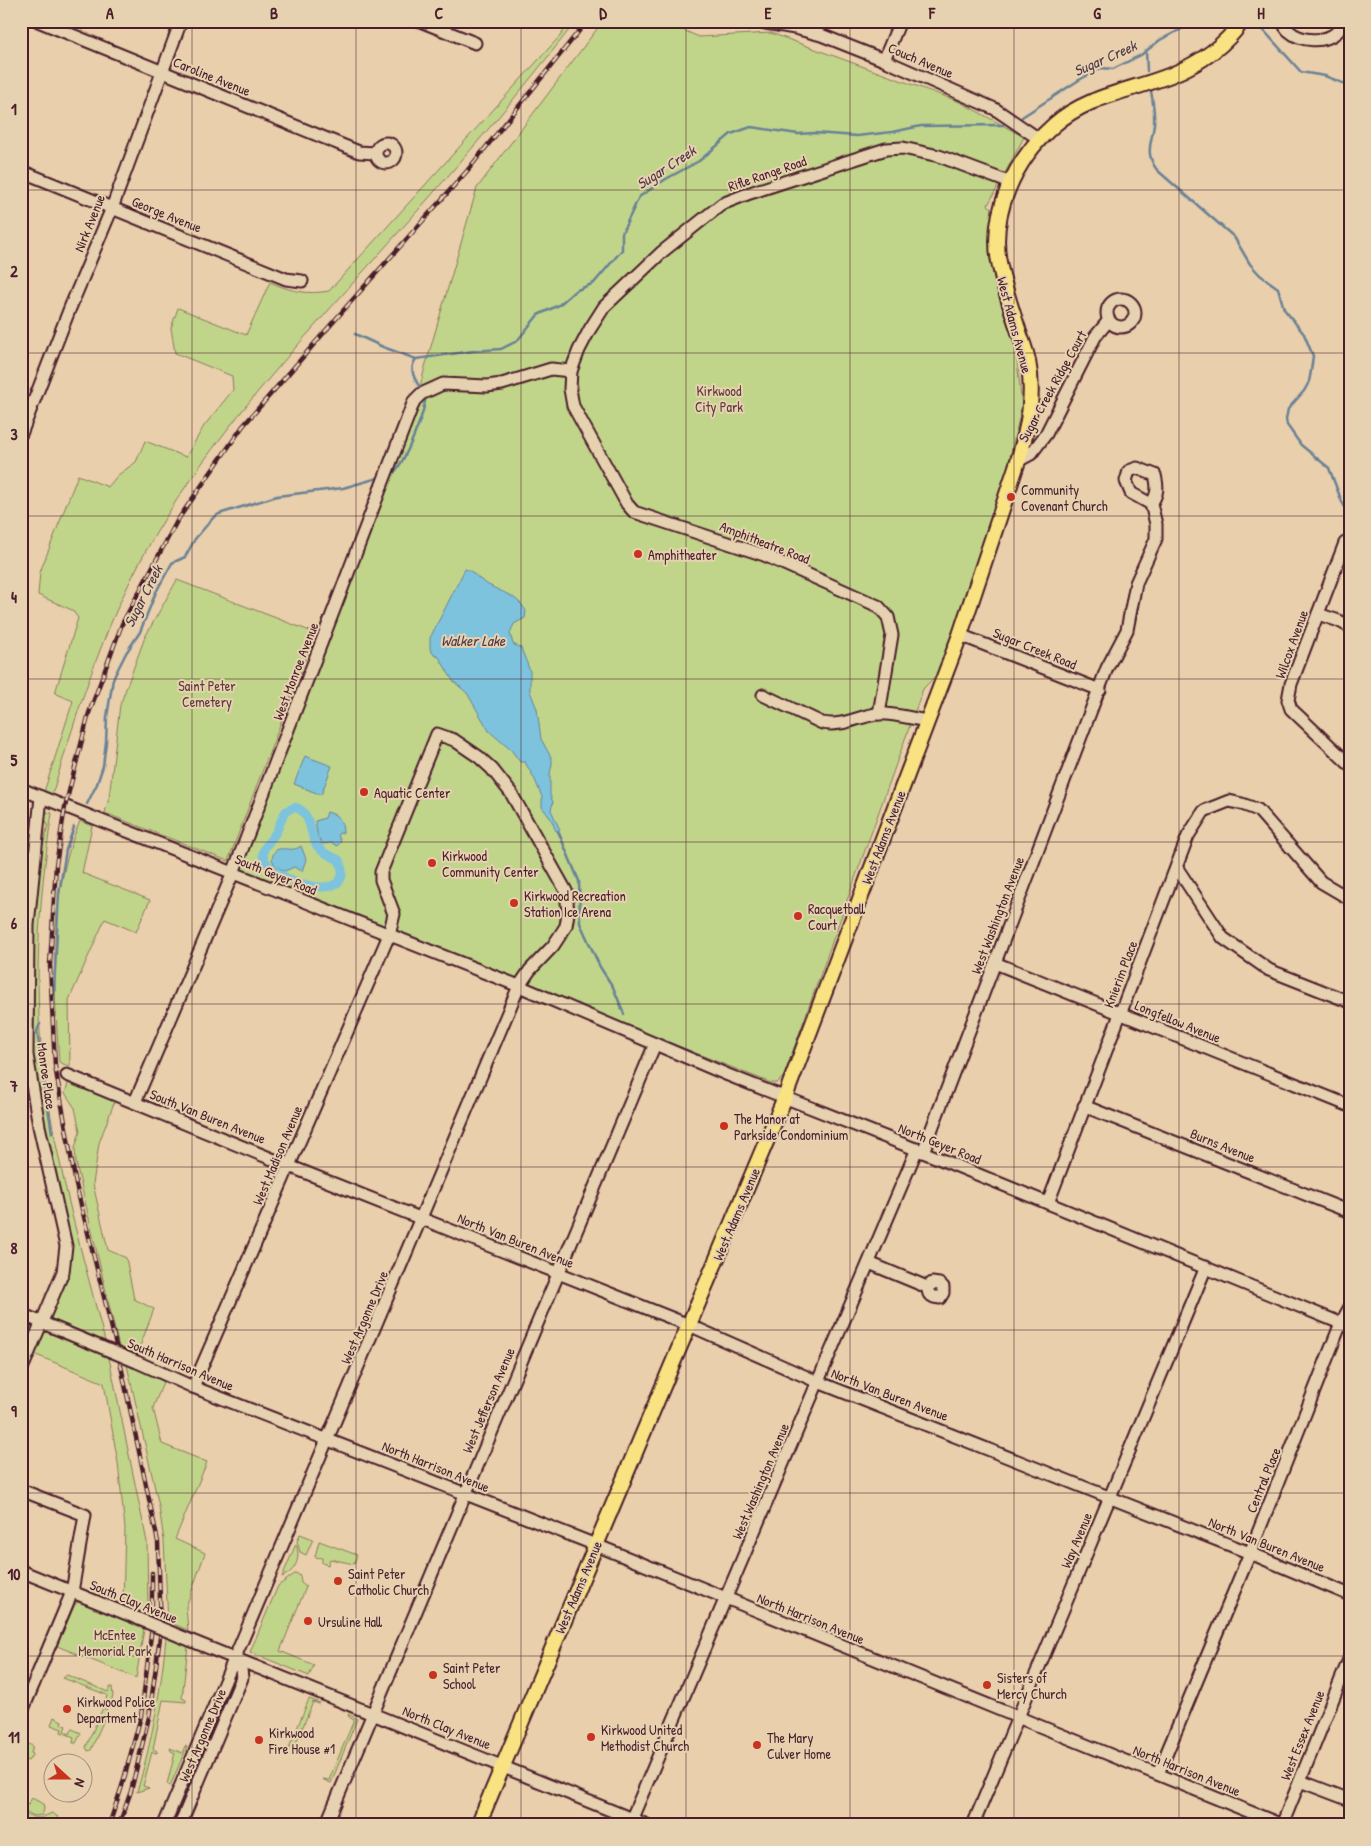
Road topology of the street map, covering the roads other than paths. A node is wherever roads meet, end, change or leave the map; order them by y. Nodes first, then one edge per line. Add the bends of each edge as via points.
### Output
1 (38, 21) edge
2 (181, 21) edge
3 (420, 21) edge
4 (754, 21) edge
5 (900, 21) edge
6 (1242, 21) edge
7 (1282, 21) edge
8 (1344, 21) edge
9 (475, 43) dead end
10 (884, 60) junction
11 (162, 72) junction
12 (1039, 139) junction
13 (375, 153) dead end
14 (21, 171) edge
15 (1011, 183) junction
16 (112, 208) junction
17 (302, 281) dead end
18 (1109, 320) dead end
19 (571, 371) junction
20 (21, 434) edge
21 (1018, 462) junction
22 (1151, 504) dead end
23 (1345, 543) dead end
24 (1318, 614) junction
25 (1350, 627) edge
26 (960, 635) junction
27 (1100, 690) junction
28 (763, 695) dead end
29 (879, 714) junction
30 (927, 721) junction
31 (1350, 765) edge
32 (420, 775) joint
33 (21, 789) edge
34 (41, 797) junction
35 (1177, 868) junction
36 (233, 873) junction
37 (1350, 899) edge
38 (389, 935) junction
39 (995, 963) junction
40 (520, 986) junction
41 (1350, 1002) edge
42 (1120, 1014) junction
43 (655, 1044) junction
44 (24, 1054) edge
45 (67, 1075) dead end
46 (785, 1097) junction
47 (135, 1102) junction
48 (1084, 1106) junction
49 (1350, 1106) edge
50 (920, 1150) junction
51 (289, 1166) junction
52 (1048, 1203) junction
53 (1350, 1212) edge
54 (421, 1218) junction
55 (868, 1263) junction
56 (1206, 1267) junction
57 (558, 1273) junction
58 (927, 1287) dead end
59 (1350, 1308) edge
60 (21, 1314) edge
61 (41, 1323) junction
62 (1346, 1325) edge
63 (689, 1326) junction
64 (21, 1371) edge
65 (818, 1382) junction
66 (193, 1387) junction
67 (329, 1439) junction
68 (21, 1490) edge
69 (464, 1494) junction
70 (1111, 1498) junction
71 (596, 1546) junction
72 (1250, 1553) junction
73 (21, 1571) edge
74 (72, 1592) junction
75 (1350, 1595) edge
76 (726, 1599) junction
77 (235, 1658) junction
78 (1349, 1662) edge
79 (373, 1712) junction
80 (21, 1714) edge
81 (1018, 1718) junction
82 (503, 1766) junction
83 (1158, 1774) junction
84 (183, 1781) junction
85 (1300, 1781) junction
86 (196, 1787) junction
87 (1350, 1800) edge
88 (630, 1822) edge
89 (164, 1825) edge
90 (180, 1825) edge
91 (326, 1825) edge
92 (478, 1825) edge
93 (647, 1825) edge
94 (973, 1825) edge
95 (1282, 1825) edge

1 - 11 street, Caroline Avenue
2 - 11 street, Nirk Avenue
3 - 9 street
4 - 10 street, Couch Avenue via 821,35
5 - 10 street
6 - 12 main road, West Adams Avenue via 1222,44 1204,58 1170,75 1085,105 1068,114
7 - 8 street via 1288,31 1310,40 1324,39 1338,32
10 - 12 street, Couch Avenue via 995,109
11 - 13 street, Caroline Avenue via 359,152
11 - 16 street, Nirk Avenue
12 - 15 main road, West Adams Avenue
14 - 16 street, George Avenue
15 - 19 street, Rifle Range Road via 939,156 903,148 886,149 722,204 662,252 604,308 579,350
15 - 21 main road, West Adams Avenue via 998,228 1000,265 1028,361 1031,389 1027,429
16 - 17 street, George Avenue via 286,279
16 - 20 street, Nirk Avenue
18 - 21 street, Sugar Creek Ridge Court via 1095,337 1046,434 1032,454
19 - 29 street, Amphitheatre Road via 573,406 634,512 764,556 878,606 888,617 892,634
19 - 36 street, West Monroe Avenue via 551,369 495,385 443,384 421,394 414,402
21 - 26 main road, West Adams Avenue
22 - 27 street, West Washington Avenue via 1156,524 1153,547 1136,583 1127,630
23 - 24 street, Wilcox Avenue
24 - 25 street
24 - 31 street, Wilcox Avenue via 1288,700 1291,709
26 - 27 street, Sugar Creek Road
26 - 30 main road, West Adams Avenue
27 - 39 street, West Washington Avenue
28 - 29 street via 831,725
29 - 30 street
30 - 46 main road, West Adams Avenue
32 - 38 street, West Madison Avenue via 381,872 394,914
32 - 40 street, West Argonne Drive via 437,734 454,740 480,757 511,793 566,891 566,926
33 - 34 street, South Geyer Road
34 - 36 street, South Geyer Road
34 - 44 street, Monroe Place via 28,925
35 - 37 street, Knierim Place via 1188,836 1204,811 1229,801 1258,810 1321,882
35 - 41 street via 1222,938 1269,970
35 - 42 street, Knierim Place
36 - 38 street, South Geyer Road
36 - 47 street, West Monroe Avenue
38 - 40 street, South Geyer Road
38 - 51 street, West Madison Avenue
39 - 42 street, Longfellow Avenue
39 - 50 street, West Washington Avenue
40 - 43 street, North Geyer Road
40 - 54 street, West Argonne Drive
42 - 48 street, Knierim Place
42 - 49 street, Longfellow Avenue
43 - 46 street, North Geyer Road
43 - 57 street, West Jefferson Avenue
44 - 61 street, Monroe Place via 66,1246 63,1272
45 - 47 street, South Van Buren Avenue
46 - 50 street, North Geyer Road
46 - 63 main road, West Adams Avenue
47 - 51 street, South Van Buren Avenue
48 - 52 street, Knierim Place
48 - 53 street, Burns Avenue
50 - 52 street, North Geyer Road
50 - 55 street, West Washington Avenue
51 - 54 street, South Van Buren Avenue
51 - 66 street, West Madison Avenue
52 - 56 street, North Geyer Road
54 - 57 street, North Van Buren Avenue
54 - 67 street, West Argonne Drive
55 - 58 street
55 - 65 street, West Washington Avenue
56 - 62 street, North Geyer Road
56 - 70 street, Way Avenue
57 - 63 street, North Van Buren Avenue
57 - 69 street, West Jefferson Avenue
59 - 62 street, Central Place
60 - 61 street, South Harrison Avenue
61 - 64 street
61 - 66 street, South Harrison Avenue, bridge
62 - 72 street, Central Place
63 - 65 street, North Van Buren Avenue
63 - 71 main road, West Adams Avenue
65 - 70 street, North Van Buren Avenue
65 - 76 street, West Washington Avenue
66 - 67 street, South Harrison Avenue
67 - 69 street, North Harrison Avenue
67 - 77 street, West Argonne Drive
68 - 74 street via 85,1515
69 - 71 street, North Harrison Avenue
69 - 79 street, West Jefferson Avenue
70 - 72 street, North Van Buren Avenue
70 - 81 street, Way Avenue
71 - 76 street, North Harrison Avenue
71 - 82 main road, West Adams Avenue
72 - 75 street, North Van Buren Avenue
72 - 83 street, Central Place
73 - 74 street, South Clay Avenue
74 - 77 street, South Clay Avenue, bridge
74 - 80 street
76 - 81 street, North Harrison Avenue
76 - 88 street, West Washington Avenue
77 - 79 street, North Clay Avenue
77 - 84 street, West Argonne Drive
77 - 86 street, West Argonne Drive via 242,1678
78 - 85 street, West Essex Avenue
79 - 82 street, North Clay Avenue
79 - 91 street, West Jefferson Avenue
81 - 83 street, North Harrison Avenue
81 - 94 street, Way Avenue
82 - 88 street, North Clay Avenue
82 - 92 main road, West Adams Avenue
83 - 95 street, North Harrison Avenue
84 - 86 street
84 - 89 street, West Argonne Drive
85 - 87 street
85 - 95 street, West Essex Avenue
86 - 90 street, West Argonne Drive
88 - 93 street, North Clay Avenue

